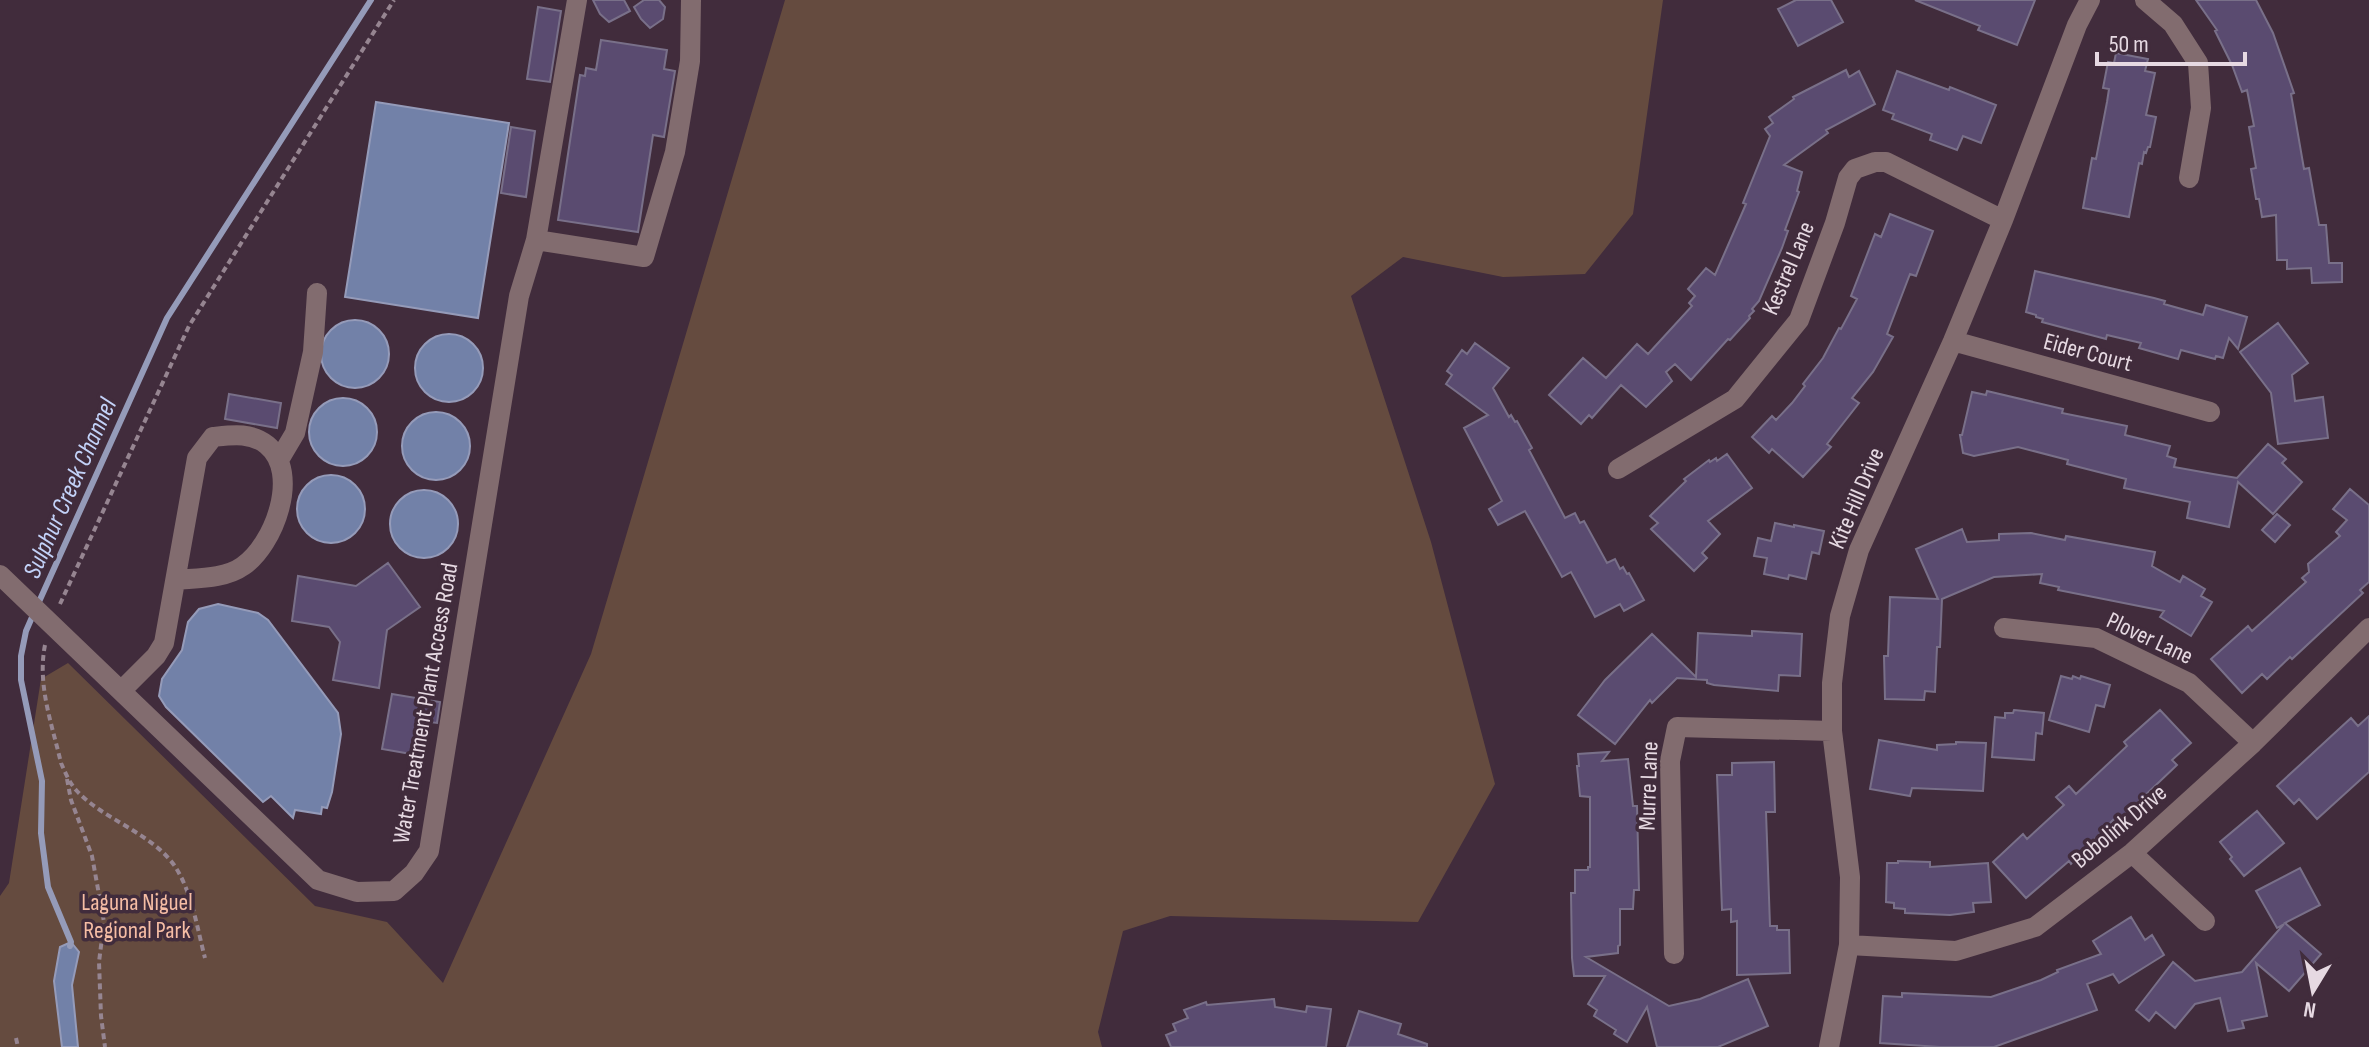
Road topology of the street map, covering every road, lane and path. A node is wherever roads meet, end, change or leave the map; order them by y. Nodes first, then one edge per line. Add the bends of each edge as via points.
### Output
1 (394, 0) edge
2 (577, 0) edge
3 (691, 0) edge
4 (2090, 0) edge
5 (2145, 0) edge
6 (2189, 178) dead end
7 (2003, 220) junction
8 (536, 240) junction
9 (317, 293) dead end
10 (1953, 341) junction
11 (2210, 412) dead end
12 (279, 460) junction
13 (1618, 469) dead end
14 (176, 580) junction
15 (7, 582) edge
16 (59, 606) dead end
17 (2004, 628) dead end
18 (2369, 628) edge
19 (54, 638) junction
20 (121, 691) junction
21 (1832, 731) junction
22 (2253, 743) junction
23 (66, 774) junction
24 (2132, 853) junction
25 (2205, 921) dead end
26 (1849, 945) junction
27 (1674, 954) dead end
28 (205, 958) dead end
29 (16, 1038) dead end
30 (18, 1047) edge
31 (105, 1047) edge
32 (1829, 1047) edge

1 - 16 path via 189,326
2 - 8 street, Water Treatment Plant Access Road
3 - 8 street via 690,61 675,152 644,257
4 - 7 street, Kite Hill Drive
5 - 6 street via 2173,24 2198,63 2201,108
7 - 10 street, Kite Hill Drive
7 - 13 street, Kestrel Lane via 1886,162 1855,169 1799,320 1735,399
8 - 20 street, Water Treatment Plant Access Road via 519,296 429,851 414,873 394,891 357,892 318,880
9 - 12 street via 313,352 295,433
10 - 11 street, Eider Court
10 - 21 street, Kite Hill Drive via 1859,550 1840,616
12 - 14 street via 281,502 271,533 257,552 242,567 222,575
12 - 14 street via 266,444 242,434 213,437 197,458
14 - 20 street via 164,643
15 - 19 street, Water Treatment Plant Access Road
17 - 22 street, Plover Lane via 2096,638 2189,683
18 - 22 street, Bobolink Drive
19 - 20 street, Water Treatment Plant Access Road
19 - 23 path via 42,666
21 - 26 street, Kite Hill Drive via 1850,877
21 - 27 street, Murre Lane via 1677,727 1670,761
22 - 24 street, Bobolink Drive
23 - 28 path via 78,792 172,862 186,889
23 - 31 path via 92,856 104,922 99,962
24 - 25 street
24 - 26 street, Bobolink Drive via 2035,927 1956,951
26 - 32 street, Kite Hill Drive
29 - 30 path

